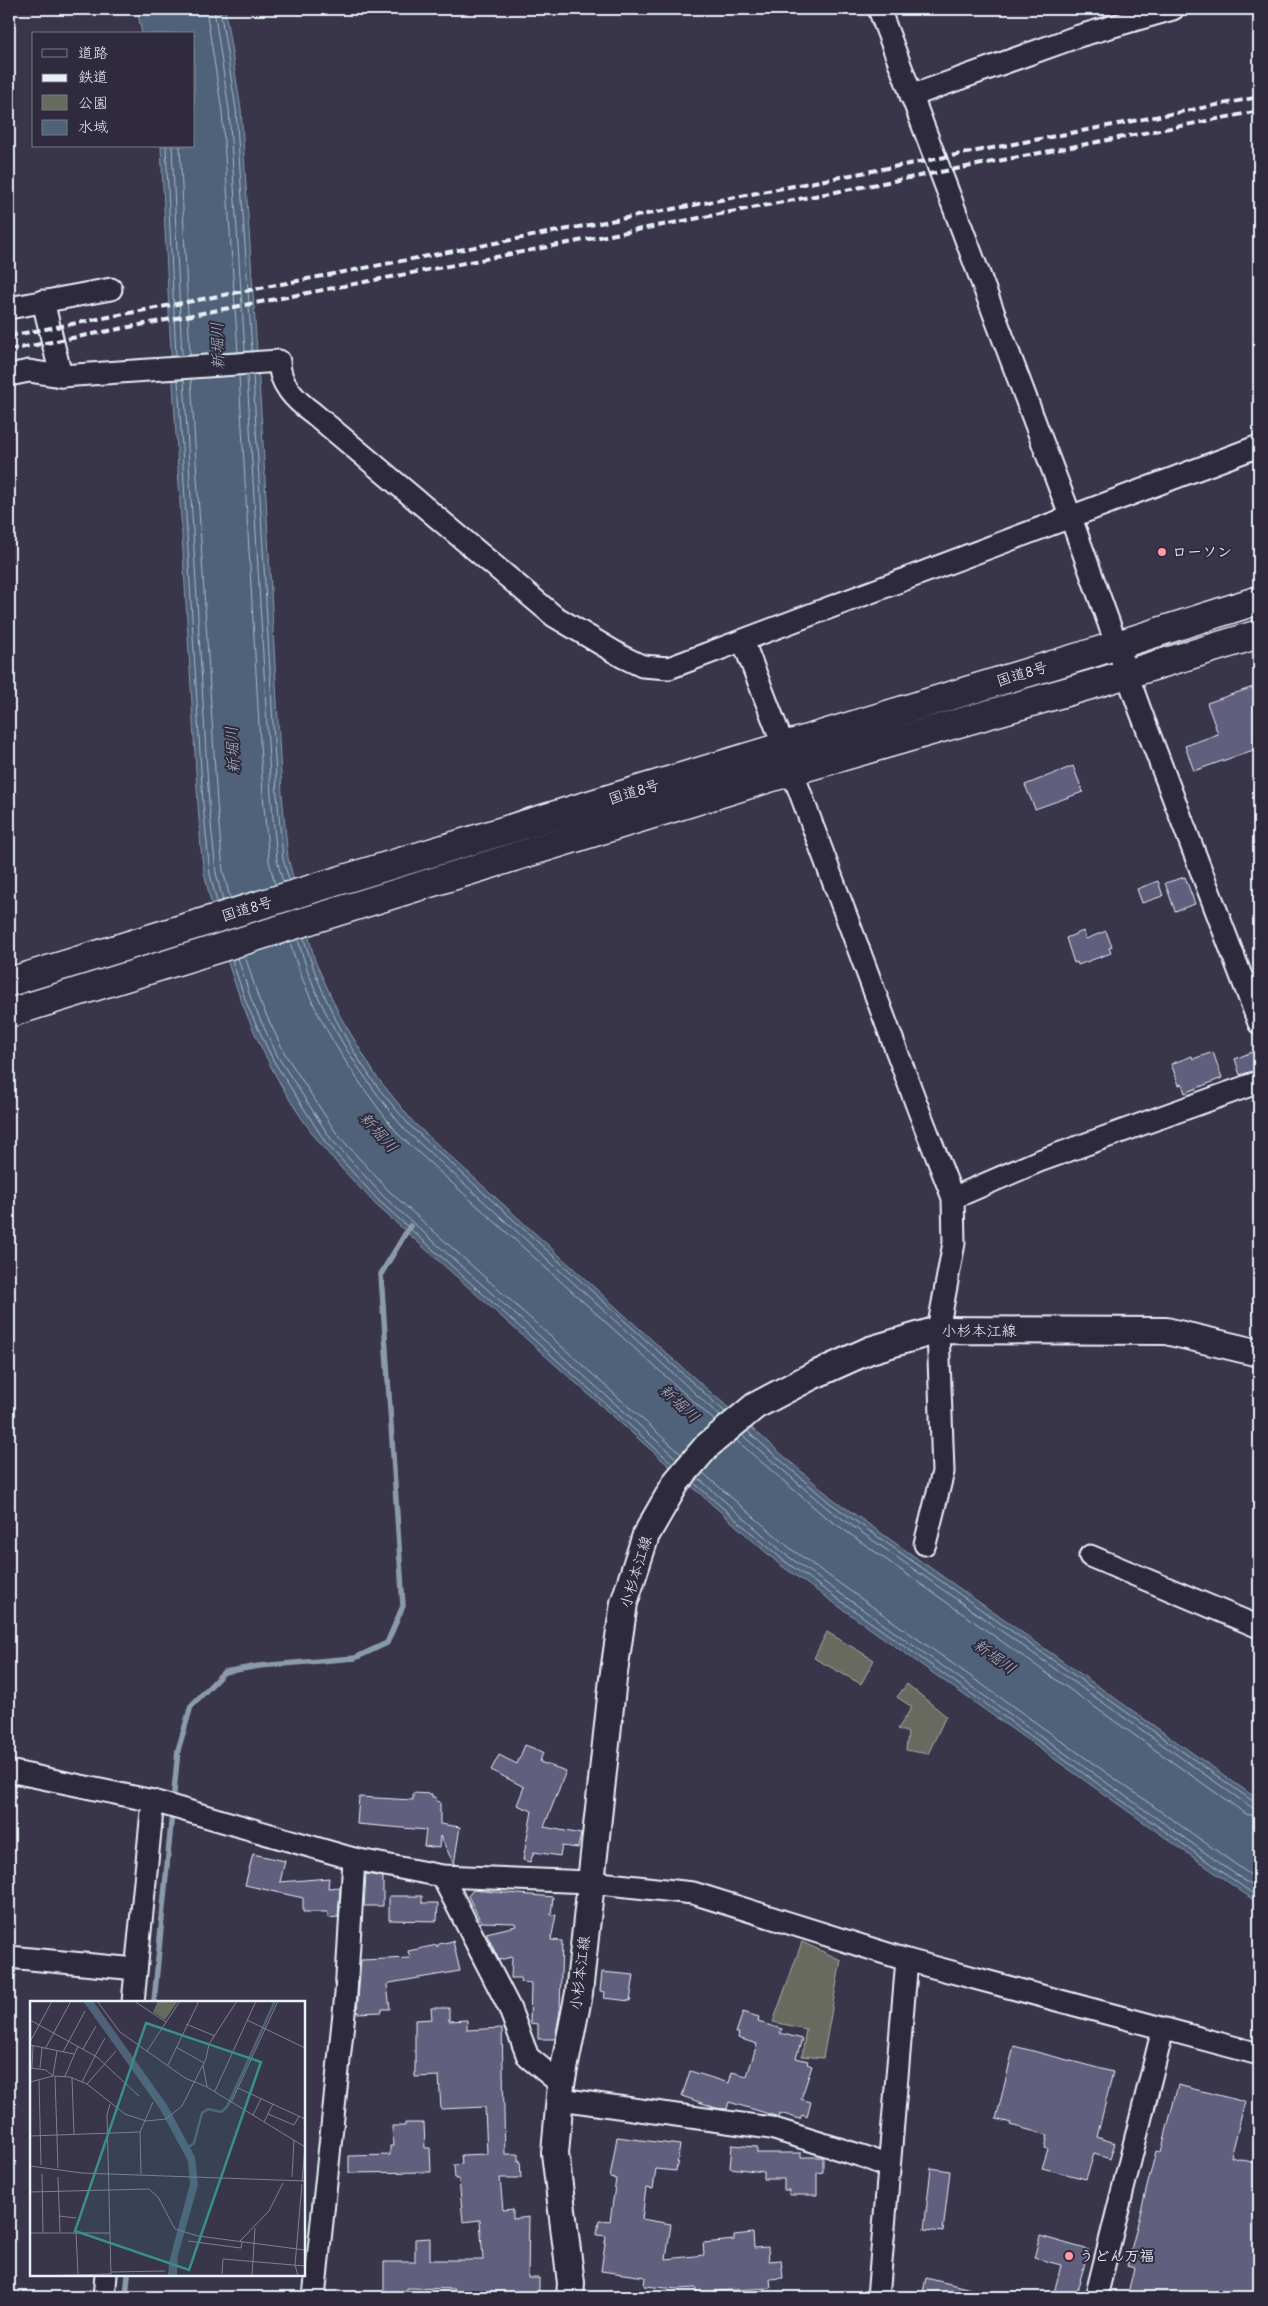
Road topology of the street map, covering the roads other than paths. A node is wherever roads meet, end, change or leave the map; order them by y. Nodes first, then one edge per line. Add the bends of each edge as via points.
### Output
1 (878, 9) edge
2 (1174, 9) edge
3 (911, 96) junction
4 (111, 289) dead end
5 (43, 301) junction
6 (9, 308) edge
7 (9, 375) edge
8 (61, 376) junction
9 (1259, 446) edge
10 (1071, 518) junction
11 (1259, 600) edge
12 (1259, 634) edge
13 (744, 641) junction
14 (1117, 644) junction
15 (1127, 673) junction
16 (788, 759) junction
17 (9, 982) edge
18 (9, 1013) edge
19 (1259, 1023) edge
20 (1259, 1082) edge
21 (953, 1198) junction
22 (938, 1330) junction
23 (1259, 1353) edge
24 (925, 1544) dead end
25 (1090, 1556) dead end
26 (1259, 1627) edge
27 (9, 1771) edge
28 (152, 1801) junction
29 (354, 1859) junction
30 (442, 1876) junction
31 (590, 1882) junction
32 (9, 1957) edge
33 (907, 1960) junction
34 (136, 1969) junction
35 (133, 2001) edge
36 (1163, 2029) junction
37 (1259, 2054) edge
38 (560, 2091) junction
39 (889, 2167) junction
40 (106, 2276) edge
41 (104, 2297) edge
42 (314, 2297) edge
43 (570, 2297) edge
44 (878, 2297) edge
45 (1096, 2297) edge

1 - 3 street
2 - 3 street via 1079,36
3 - 10 street
4 - 5 street
5 - 6 street
5 - 8 street
7 - 8 street via 29,371
8 - 13 street via 279,361 279,372 295,400 554,616 623,658 642,666 669,668
9 - 10 street
10 - 13 street
10 - 14 street
11 - 14 highway, 国道8号
12 - 15 highway, 国道8号
13 - 16 street
14 - 15 street
14 - 16 highway, 国道8号
15 - 16 highway, 国道8号
15 - 19 street
16 - 17 highway, 国道8号 via 364,872
16 - 18 highway, 国道8号 via 370,901
16 - 21 street
20 - 21 street via 1039,1161
21 - 22 street via 954,1243
22 - 23 main road, 小杉本江線 via 1166,1331
22 - 24 street via 943,1472
22 - 31 main road, 小杉本江線 via 870,1350 812,1376 744,1413 707,1446 677,1481 646,1535 624,1603
25 - 26 street
27 - 28 street
28 - 29 street
28 - 34 street
29 - 30 street
29 - 42 street via 346,1994
30 - 31 street
30 - 38 street via 509,2007 528,2057
31 - 33 street via 693,1893
31 - 38 main road, 小杉本江線 via 579,1993
32 - 34 street
33 - 36 street
33 - 39 street
34 - 35 street
36 - 37 street
36 - 45 street
38 - 39 street via 771,2128
38 - 43 main road, 小杉本江線 via 555,2153 572,2282
39 - 44 street
40 - 41 street

